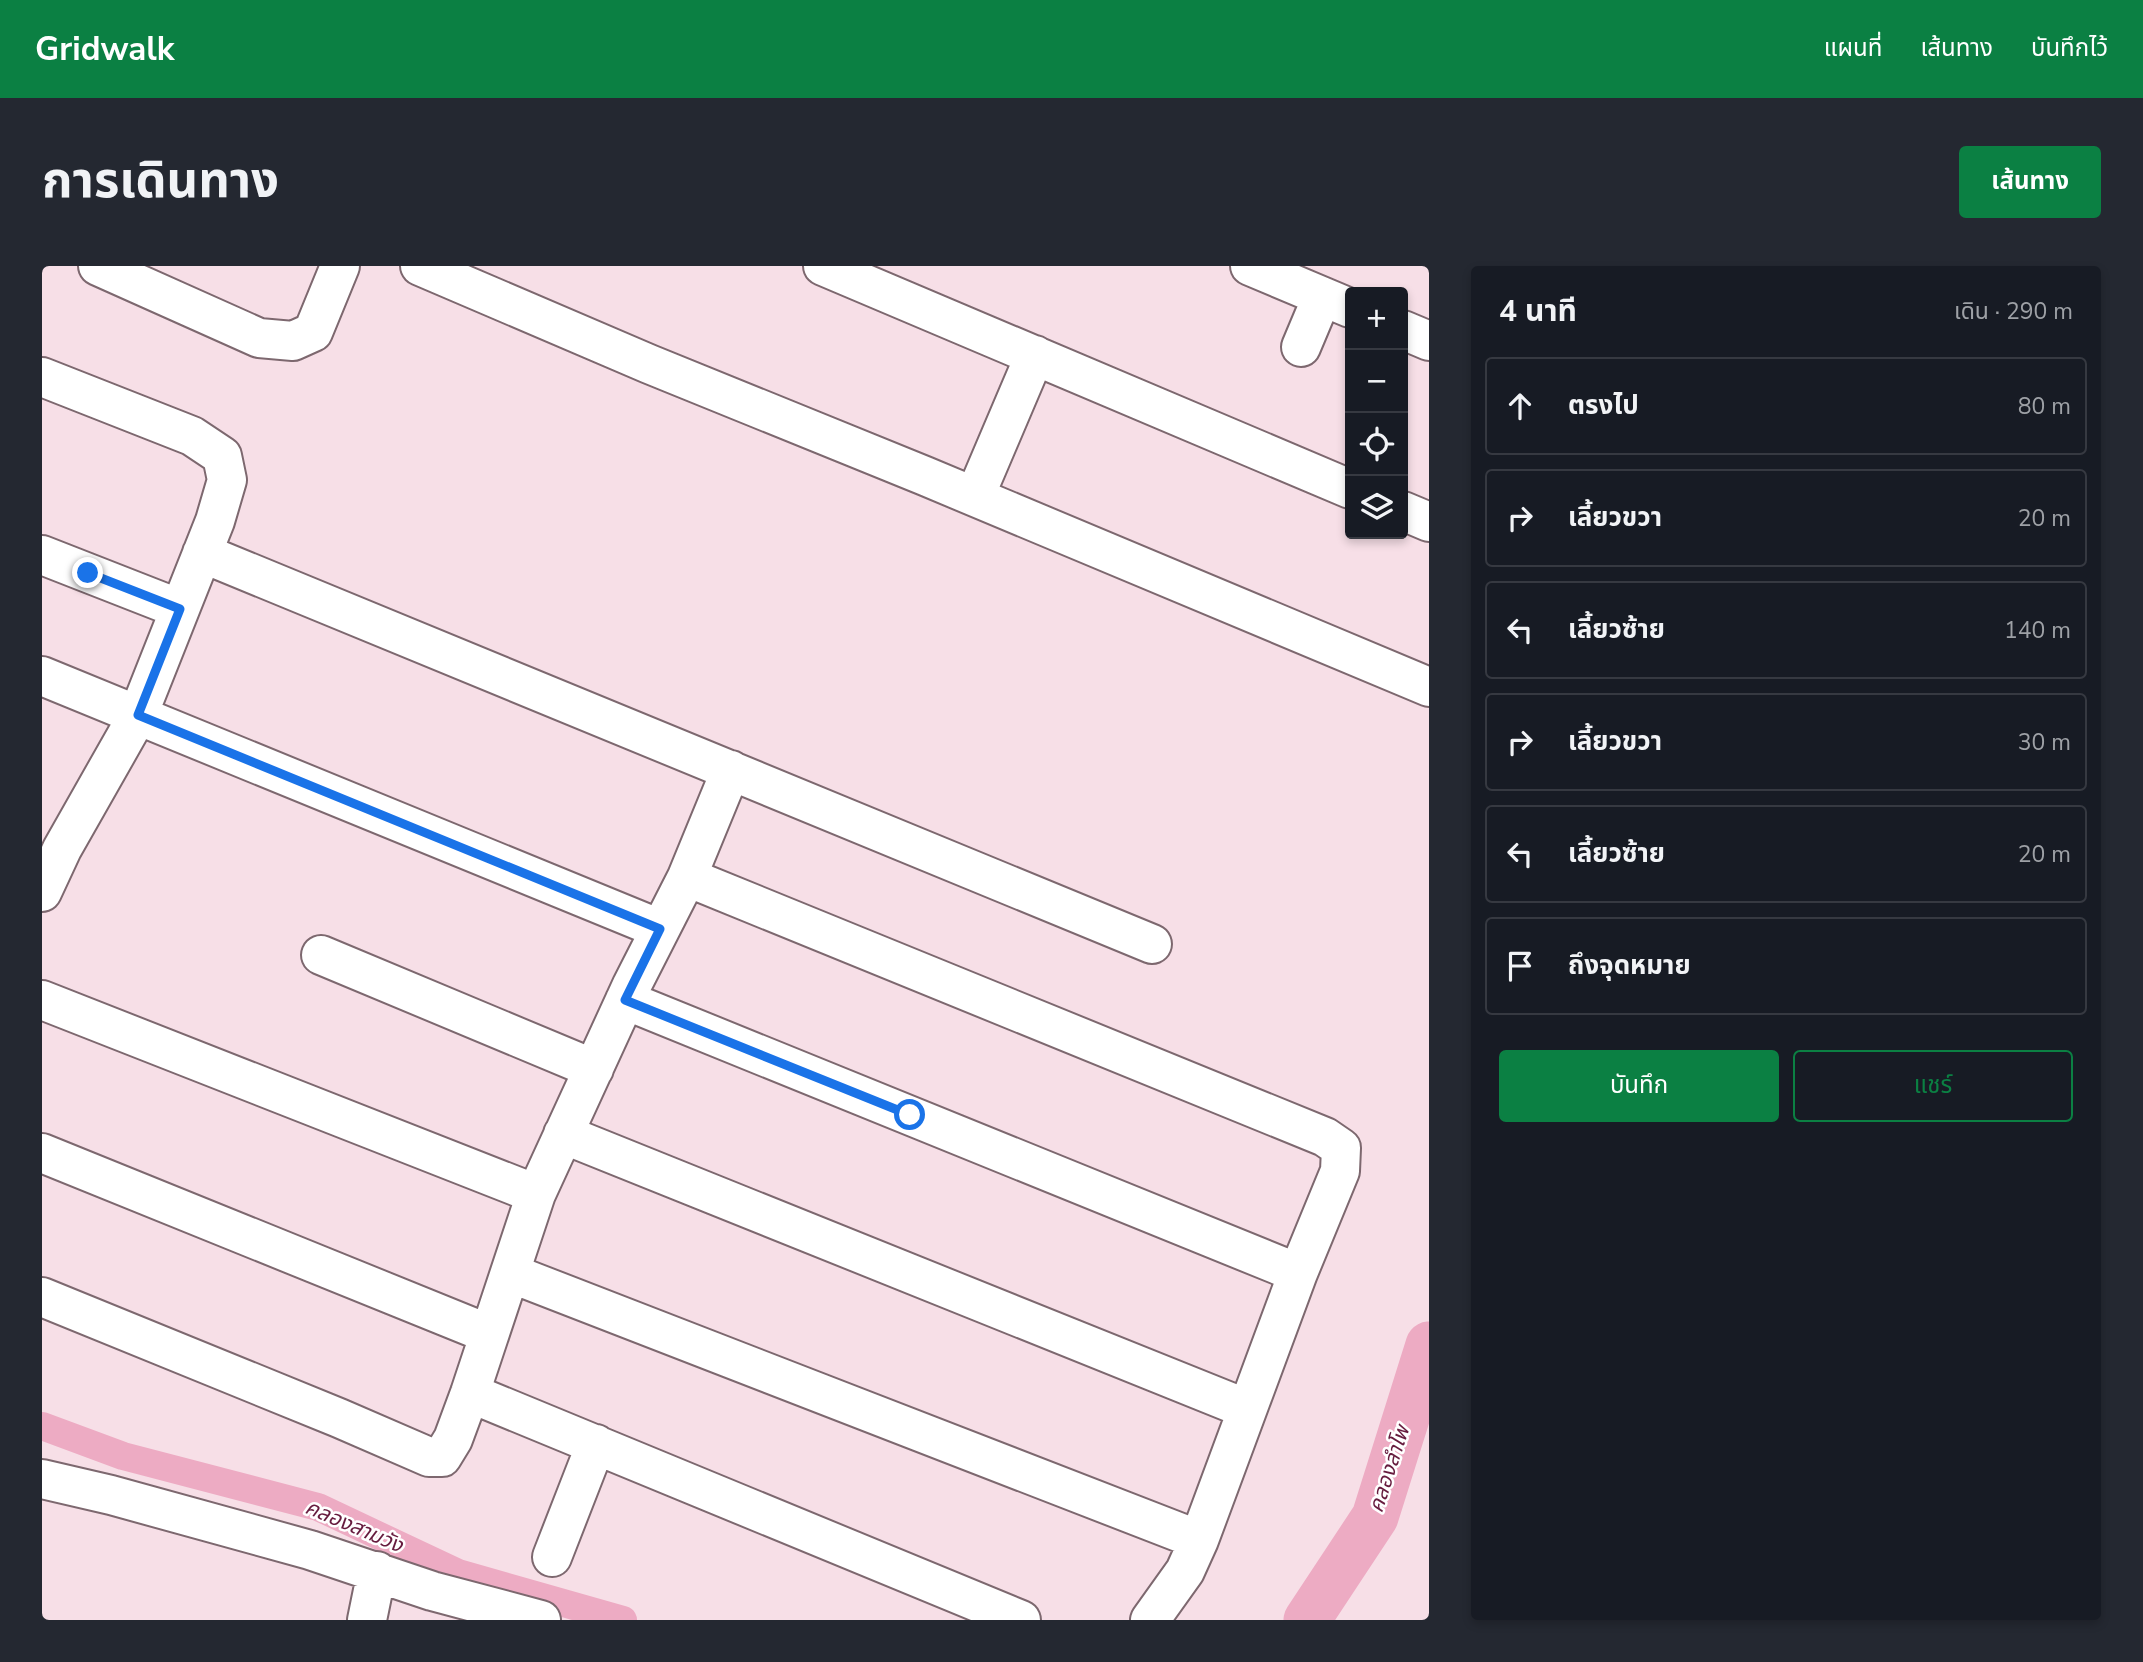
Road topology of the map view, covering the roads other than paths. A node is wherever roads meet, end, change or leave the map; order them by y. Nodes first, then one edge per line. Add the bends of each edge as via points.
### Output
1 (98, 266) edge
2 (340, 266) edge
3 (421, 266) edge
4 (823, 266) edge
5 (1250, 266) edge
6 (1336, 302) edge
7 (1408, 332) edge
8 (1429, 341) edge
9 (1301, 347) dead end
10 (1035, 355) junction
11 (42, 377) edge
12 (1345, 487) edge
13 (975, 496) junction
14 (1408, 513) edge
15 (1429, 522) edge
16 (202, 554) junction
17 (42, 555) edge
18 (180, 609) junction
19 (42, 676) edge
20 (1429, 687) edge
21 (138, 715) junction
22 (732, 770) junction
23 (52, 844) edge
24 (687, 877) junction
25 (42, 892) edge
26 (660, 929) junction
27 (1152, 944) dead end
28 (321, 955) dead end
29 (42, 1000) edge
30 (625, 1000) junction
31 (594, 1069) junction
32 (564, 1134) junction
33 (42, 1153) edge
34 (536, 1194) junction
35 (510, 1273) junction
36 (1298, 1273) junction
37 (42, 1297) edge
38 (489, 1334) junction
39 (470, 1393) junction
40 (1247, 1409) junction
41 (596, 1444) junction
42 (42, 1479) edge
43 (1199, 1539) junction
44 (552, 1558) dead end
45 (377, 1572) junction
46 (367, 1620) edge
47 (541, 1620) edge
48 (1021, 1620) edge
49 (1150, 1620) edge

1 - 2 street via 259,338 293,341 313,332
3 - 13 street
4 - 10 street
5 - 6 street
6 - 9 street
7 - 8 street
10 - 12 street
10 - 13 street
11 - 16 street via 192,436 222,456 227,480
13 - 20 street
14 - 15 street
16 - 18 street
16 - 22 street
17 - 18 street
18 - 21 street
19 - 21 street
21 - 23 street
21 - 26 street
22 - 24 street
22 - 27 street
23 - 25 street
24 - 26 street
24 - 36 street via 1325,1137 1341,1148 1340,1171
26 - 30 street
28 - 31 street
29 - 34 street
30 - 31 street
30 - 36 street
31 - 32 street
32 - 34 street
32 - 40 street
33 - 38 street
34 - 35 street
35 - 38 street
35 - 43 street
36 - 40 street
37 - 39 street via 429,1457 442,1457
38 - 39 street
39 - 41 street
40 - 43 street
41 - 44 street
41 - 48 street
42 - 45 street
43 - 49 street via 1185,1571
45 - 46 street
45 - 47 street

